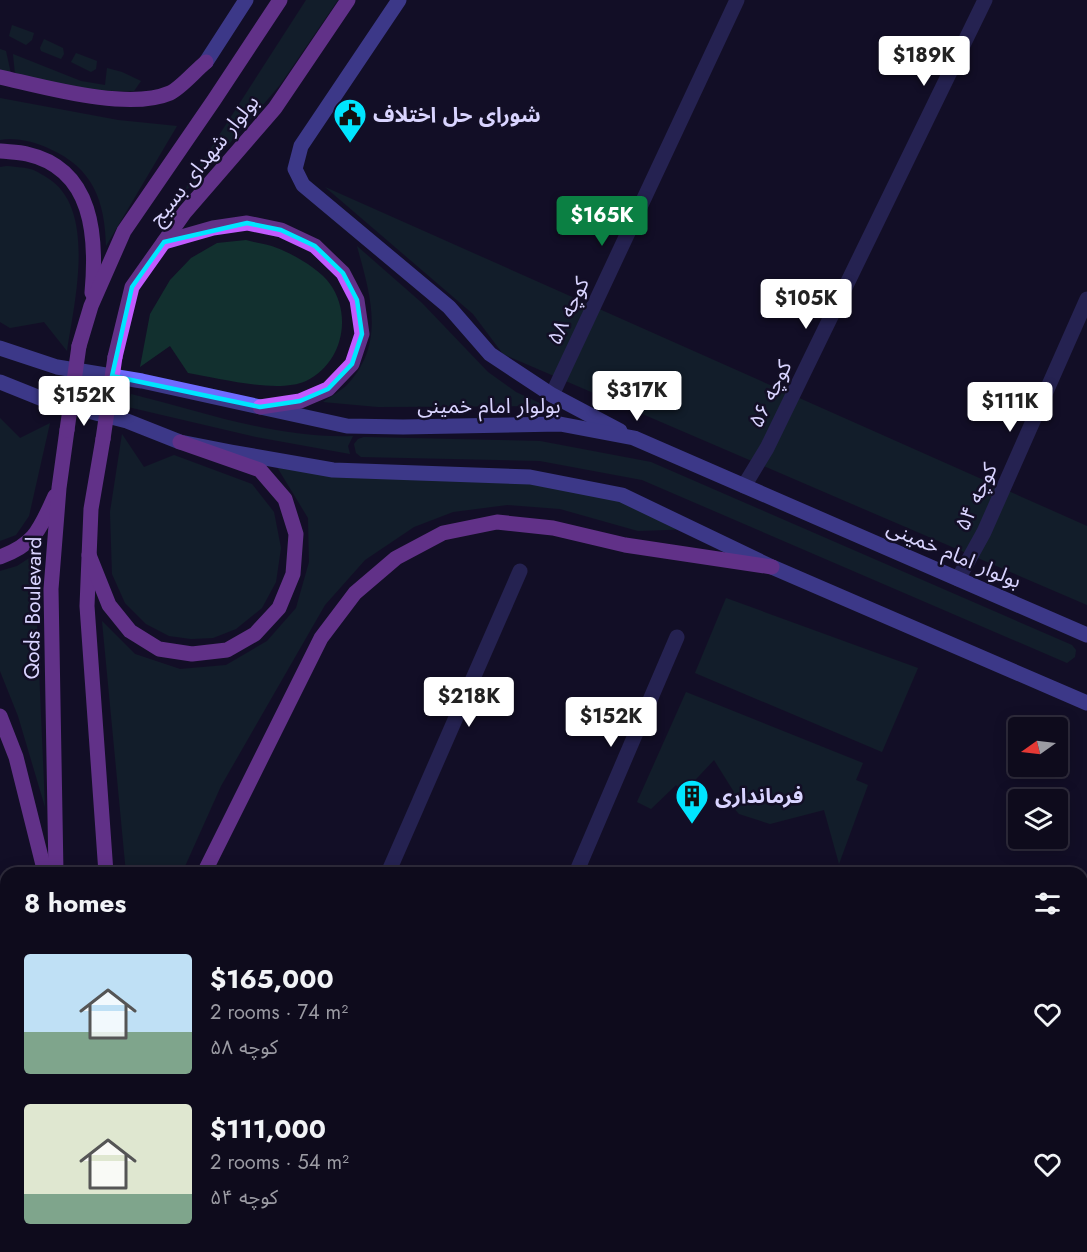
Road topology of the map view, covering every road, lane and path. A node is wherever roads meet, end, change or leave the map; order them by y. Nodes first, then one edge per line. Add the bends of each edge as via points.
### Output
1 (246, 0) edge
2 (280, 0) edge
3 (348, 0) edge
4 (399, 0) edge
5 (736, 0) edge
6 (985, 0) edge
7 (0, 77) edge
8 (0, 151) edge
9 (164, 242) junction
10 (1087, 300) edge
11 (91, 306) junction
12 (79, 346) joint
13 (0, 348) edge
14 (0, 382) edge
15 (552, 395) junction
16 (260, 407) junction
17 (634, 438) junction
18 (180, 442) junction
19 (744, 486) junction
20 (59, 488) junction
21 (89, 555) junction
22 (0, 557) edge
23 (772, 567) junction
24 (520, 571) dead end
25 (958, 579) junction
26 (1087, 635) edge
27 (677, 637) dead end
28 (1087, 703) edge
29 (0, 716) edge
30 (44, 867) edge
31 (56, 867) edge
32 (106, 867) edge
33 (207, 867) edge
34 (391, 867) edge
35 (579, 867) edge

1 - 7 main road via 206,62 171,92 133,100 83,95
2 - 11 main road, بولوار شهدای بسیج via 124,231
3 - 9 main road, بولوار شهدای بسیج via 275,108 184,212
4 - 15 main road via 301,146 295,170 303,185 449,307 490,354
5 - 15 street, کوچه ۵۸
6 - 19 street, کوچه ۵۶ via 767,448
8 - 11 main road via 28,154 56,165 76,183 90,218 94,265
9 - 16 main road via 247,223 281,230 315,246 344,273 357,300 362,334 352,364 328,389 300,401
9 - 21 main road, بولوار شهدای بسیج, bridge via 132,287 115,357 91,509
10 - 25 street, کوچه ۵۴ via 984,532
11 - 12 main road, بولوار شهدای بسیج
12 - 20 main road, Qods Boulevard, bridge
13 - 16 main road, بولوار امام خمینی via 57,367
14 - 18 main road via 45,400 128,421
15 - 17 main road
16 - 17 main road, بولوار امام خمینی via 347,426 560,424
17 - 19 main road, بولوار امام خمینی
18 - 21 main road via 260,470 285,500 296,534 293,574 279,608 255,634 227,650 192,654 159,649 130,631 109,605
18 - 23 main road via 333,470 530,477 622,495
19 - 25 main road, بولوار امام خمینی
20 - 22 main road via 35,537 16,552
20 - 31 main road, Qods Boulevard via 51,589
21 - 32 main road via 87,606
23 - 28 main road
23 - 33 main road via 624,545 553,528 497,522 443,533 405,553 355,593 321,638
24 - 34 street
25 - 26 main road, بولوار امام خمینی
27 - 35 street
29 - 30 main road via 16,757

